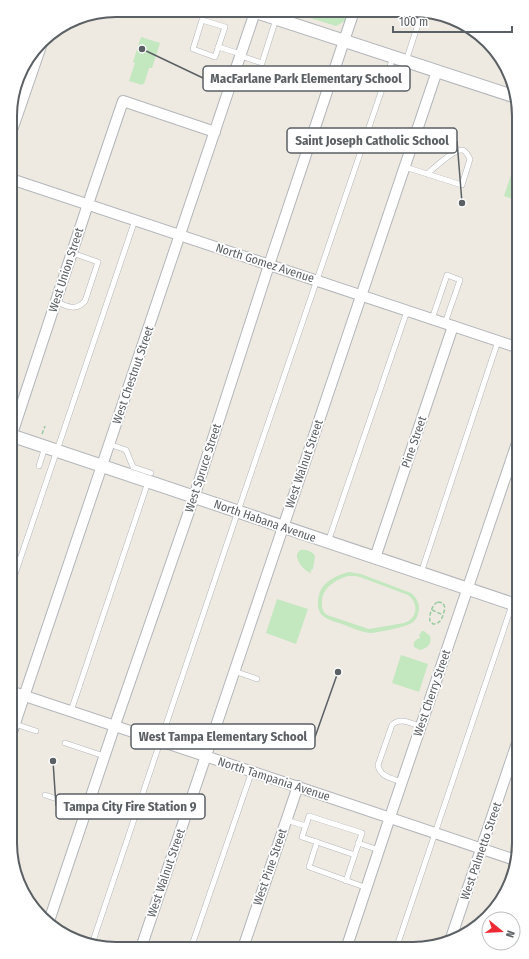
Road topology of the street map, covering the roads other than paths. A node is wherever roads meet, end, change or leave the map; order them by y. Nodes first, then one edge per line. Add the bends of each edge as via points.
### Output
1 (252, 17) edge
2 (273, 17) edge
3 (352, 17) edge
4 (276, 18) junction
5 (420, 18) edge
6 (344, 41) junction
7 (218, 47) junction
8 (241, 55) junction
9 (393, 56) junction
10 (35, 59) edge
11 (406, 61) junction
12 (437, 71) junction
13 (510, 95) edge
14 (17, 112) edge
15 (215, 132) junction
16 (405, 167) junction
17 (427, 174) junction
18 (17, 180) edge
19 (88, 204) junction
20 (134, 220) junction
21 (180, 235) junction
22 (72, 253) junction
23 (269, 265) junction
24 (316, 280) junction
25 (362, 295) junction
26 (56, 302) junction
27 (407, 311) junction
28 (432, 319) junction
29 (449, 324) junction
30 (498, 341) junction
31 (512, 346) edge
32 (17, 419) edge
33 (17, 438) edge
34 (44, 440) junction
35 (109, 444) junction
36 (57, 450) junction
37 (512, 458) edge
38 (39, 466) dead end
39 (102, 466) junction
40 (146, 476) junction
41 (194, 497) junction
42 (238, 511) junction
43 (283, 527) junction
44 (328, 542) junction
45 (375, 558) junction
46 (17, 568) edge
47 (421, 573) junction
48 (468, 589) junction
49 (512, 604) edge
50 (512, 614) edge
51 (234, 671) junction
52 (257, 679) dead end
53 (17, 694) edge
54 (24, 696) junction
55 (70, 711) junction
56 (17, 718) edge
57 (17, 725) edge
58 (115, 726) junction
59 (421, 727) junction
60 (36, 731) dead end
61 (160, 741) junction
62 (65, 743) dead end
63 (104, 756) junction
64 (206, 756) junction
65 (512, 757) edge
66 (252, 771) junction
67 (402, 782) junction
68 (298, 786) junction
69 (45, 795) dead end
70 (87, 809) junction
71 (390, 817) junction
72 (286, 820) junction
73 (306, 826) junction
74 (435, 833) junction
75 (317, 842) junction
76 (358, 843) junction
77 (481, 848) junction
78 (379, 850) junction
79 (355, 855) junction
80 (511, 858) edge
81 (346, 881) junction
82 (367, 888) junction
83 (51, 917) edge
84 (452, 934) edge
85 (93, 940) edge
86 (143, 942) edge
87 (193, 942) edge
88 (244, 942) edge
89 (348, 942) edge
90 (398, 942) edge

1 - 8 street, West Chestnut Street
2 - 4 street
3 - 6 street, West Spruce Street
4 - 6 street
4 - 8 lane via 262,63
5 - 11 lane
6 - 9 street
6 - 23 street, West Spruce Street
7 - 7 lane via 225,27 202,20 193,49 215,57
7 - 8 lane
8 - 15 street, West Chestnut Street
9 - 11 street
9 - 24 lane
10 - 14 street
11 - 12 street
12 - 13 street
12 - 16 street, West Walnut Street
15 - 19 street, West Union Street via 123,101
15 - 21 street, West Chestnut Street
16 - 17 lane
16 - 25 street, West Walnut Street
17 - 17 lane via 462,185 470,159 465,151 457,151
18 - 19 street, North Gomez Avenue
19 - 20 street, North Gomez Avenue
19 - 22 street, West Union Street
20 - 21 street, North Gomez Avenue
20 - 36 lane
21 - 23 street, North Gomez Avenue
21 - 35 street, West Chestnut Street
22 - 26 street, West Union Street
22 - 26 lane via 98,262 85,301 81,305 73,308
23 - 24 street, North Gomez Avenue
23 - 41 street, West Spruce Street
24 - 25 street, North Gomez Avenue
24 - 42 lane
25 - 27 street, North Gomez Avenue
25 - 43 street, West Walnut Street
26 - 32 street, West Union Street
27 - 28 street, North Gomez Avenue
27 - 44 lane
28 - 29 street, North Gomez Avenue
28 - 29 lane via 447,275 460,280
29 - 30 street, North Gomez Avenue
29 - 45 street, Pine Street
30 - 31 street, North Gomez Avenue
30 - 47 lane
33 - 34 street, North Habana Avenue
34 - 36 street, North Habana Avenue
34 - 38 lane
35 - 39 street, West Chestnut Street
35 - 40 lane via 126,450 133,467
36 - 39 street, North Habana Avenue
36 - 46 lane
37 - 48 street, West Cherry Street
39 - 40 street, North Habana Avenue
39 - 54 street, West Chestnut Street
40 - 41 street, North Habana Avenue
40 - 55 lane
41 - 42 street, North Habana Avenue
41 - 58 street, West Spruce Street
42 - 43 street, North Habana Avenue
42 - 61 lane
43 - 44 street, North Habana Avenue
43 - 51 street, West Walnut Street
44 - 45 street, North Habana Avenue
45 - 47 street, North Habana Avenue
47 - 48 street, North Habana Avenue
48 - 49 street, North Habana Avenue
48 - 59 street, West Cherry Street
50 - 74 lane
51 - 52 lane
51 - 64 street, West Walnut Street
53 - 54 street, North Tampania Avenue
54 - 55 street, North Tampania Avenue
54 - 56 street, West Chestnut Street
55 - 58 street, North Tampania Avenue
57 - 60 lane
58 - 61 street, North Tampania Avenue
58 - 63 street, West Spruce Street
59 - 67 street, West Cherry Street
59 - 67 lane via 402,720 395,722 378,765 383,775
61 - 64 street, North Tampania Avenue
61 - 85 lane
62 - 63 lane
63 - 70 street, West Spruce Street
64 - 66 street, North Tampania Avenue
64 - 86 street, West Walnut Street
65 - 77 street, West Palmetto Street
66 - 68 street, North Tampania Avenue
66 - 87 lane
67 - 71 street, West Cherry Street
68 - 71 street, North Tampania Avenue
68 - 72 street, West Pine Street
69 - 70 lane
70 - 83 street, West Spruce Street
71 - 74 street, North Tampania Avenue
71 - 78 street, West Cherry Street
72 - 73 lane
72 - 88 street, West Pine Street
73 - 75 lane via 302,837
73 - 76 lane via 309,816 362,833
74 - 77 street, North Tampania Avenue
74 - 90 lane
75 - 79 lane
75 - 81 lane via 308,867
76 - 78 lane
76 - 79 lane
77 - 80 street, North Tampania Avenue
77 - 84 street, West Palmetto Street
78 - 82 street, West Cherry Street
79 - 81 lane
81 - 82 lane
82 - 89 street, West Cherry Street

